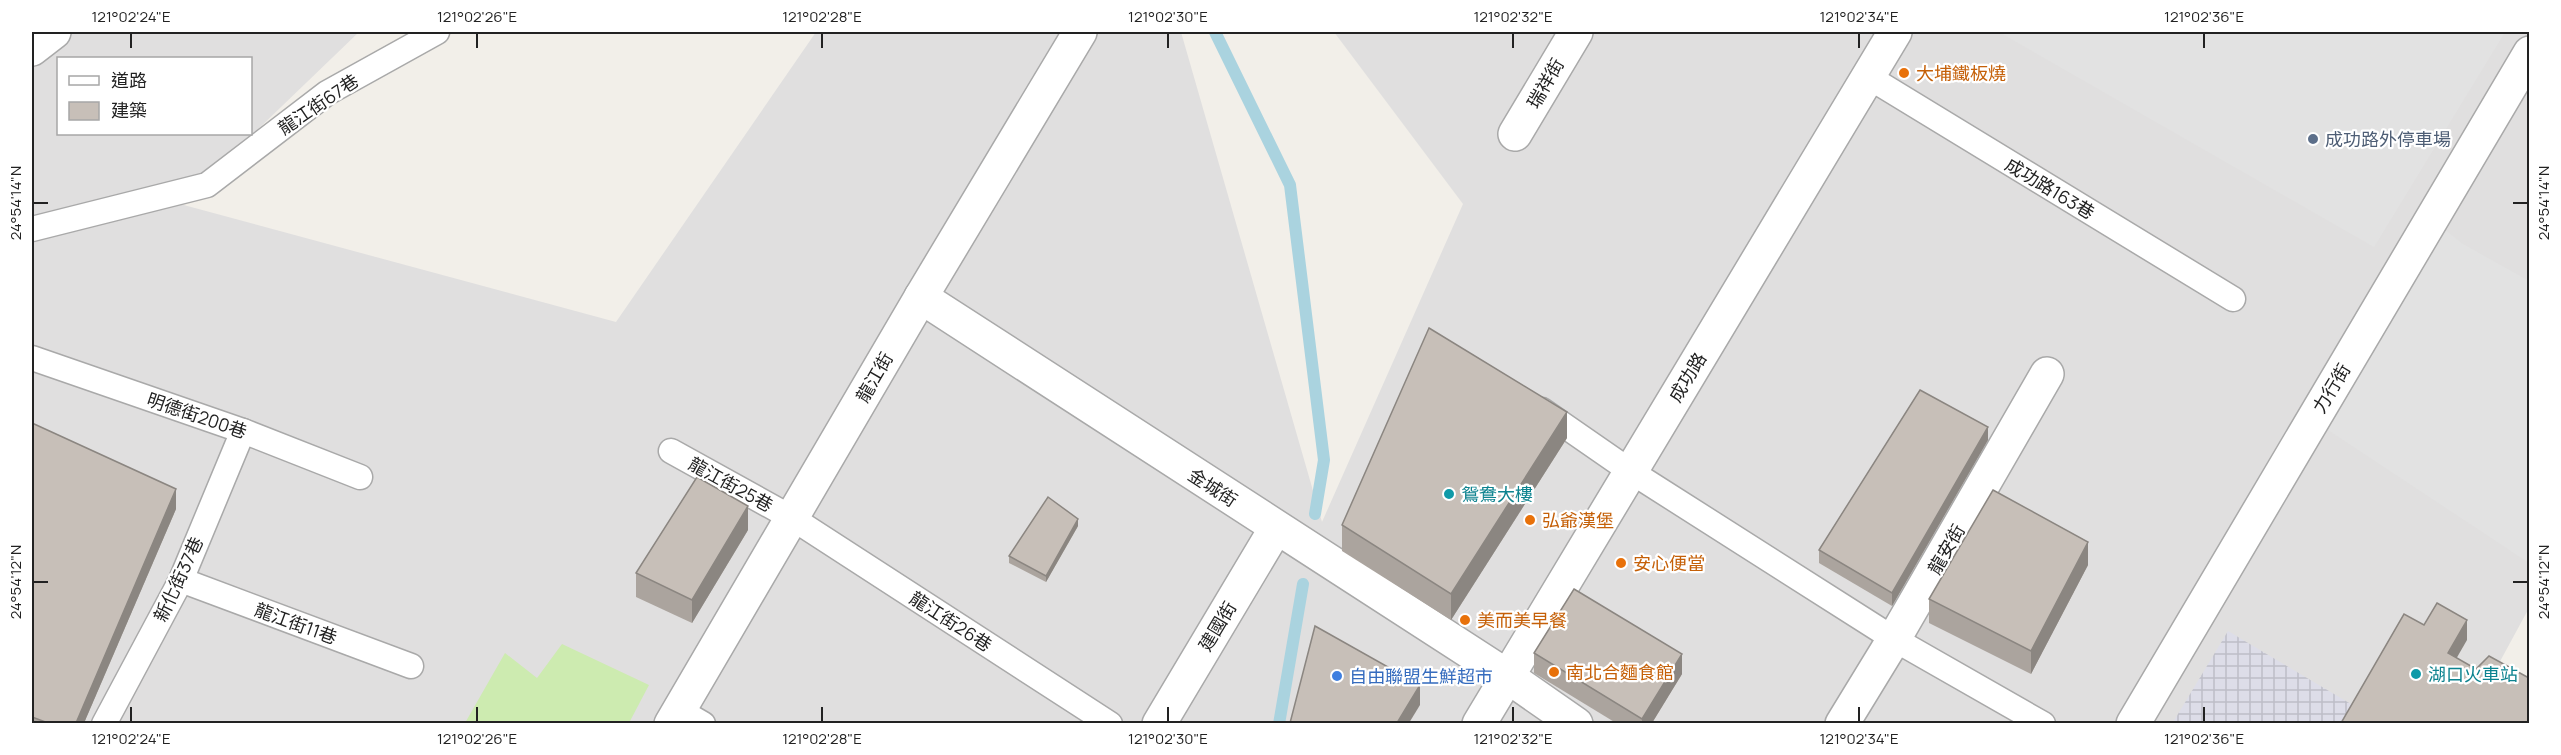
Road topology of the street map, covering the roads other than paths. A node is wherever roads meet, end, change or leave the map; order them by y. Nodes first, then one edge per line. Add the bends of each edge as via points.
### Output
1 (54, 32) edge
2 (437, 32) edge
3 (1080, 32) edge
4 (1576, 32) edge
5 (1895, 32) edge
6 (32, 49) edge
7 (2529, 53) edge
8 (1867, 76) junction
9 (1515, 134) dead end
10 (32, 229) edge
11 (921, 297) junction
12 (2233, 299) dead end
13 (32, 357) edge
14 (2047, 374) dead end
15 (1523, 397) edge
16 (243, 431) junction
17 (671, 451) dead end
18 (1630, 471) junction
19 (360, 477) dead end
20 (792, 518) junction
21 (1276, 528) junction
22 (181, 580) junction
23 (1894, 639) junction
24 (411, 666) dead end
25 (1507, 676) junction
26 (685, 719) edge
27 (104, 723) edge
28 (1110, 723) edge
29 (1158, 723) edge
30 (1479, 723) edge
31 (1576, 723) edge
32 (1842, 723) edge
33 (2043, 723) edge
34 (2133, 723) edge

1 - 6 street
2 - 10 lane, 龍江街67巷 via 327,93 207,186
3 - 11 street, 龍江街
4 - 9 street, 瑞祥街
5 - 8 street, 成功路
7 - 34 street, 力行街
8 - 12 lane, 成功路163巷
8 - 18 street, 成功路
11 - 20 street, 龍江街
11 - 21 street, 金城街
13 - 16 lane, 明德街200巷
14 - 23 street, 龍安街
15 - 18 lane
16 - 19 lane, 明德街200巷
16 - 22 lane, 新化街37巷
17 - 20 lane, 龍江街25巷
18 - 23 lane
18 - 25 street, 成功路
20 - 26 street, 龍江街
20 - 28 lane, 龍江街26巷
21 - 25 street, 金城街
21 - 29 street, 建國街
22 - 24 lane, 龍江街11巷
22 - 27 lane, 新化街37巷
23 - 32 street, 龍安街
23 - 33 lane
25 - 30 street, 成功路
25 - 31 street

